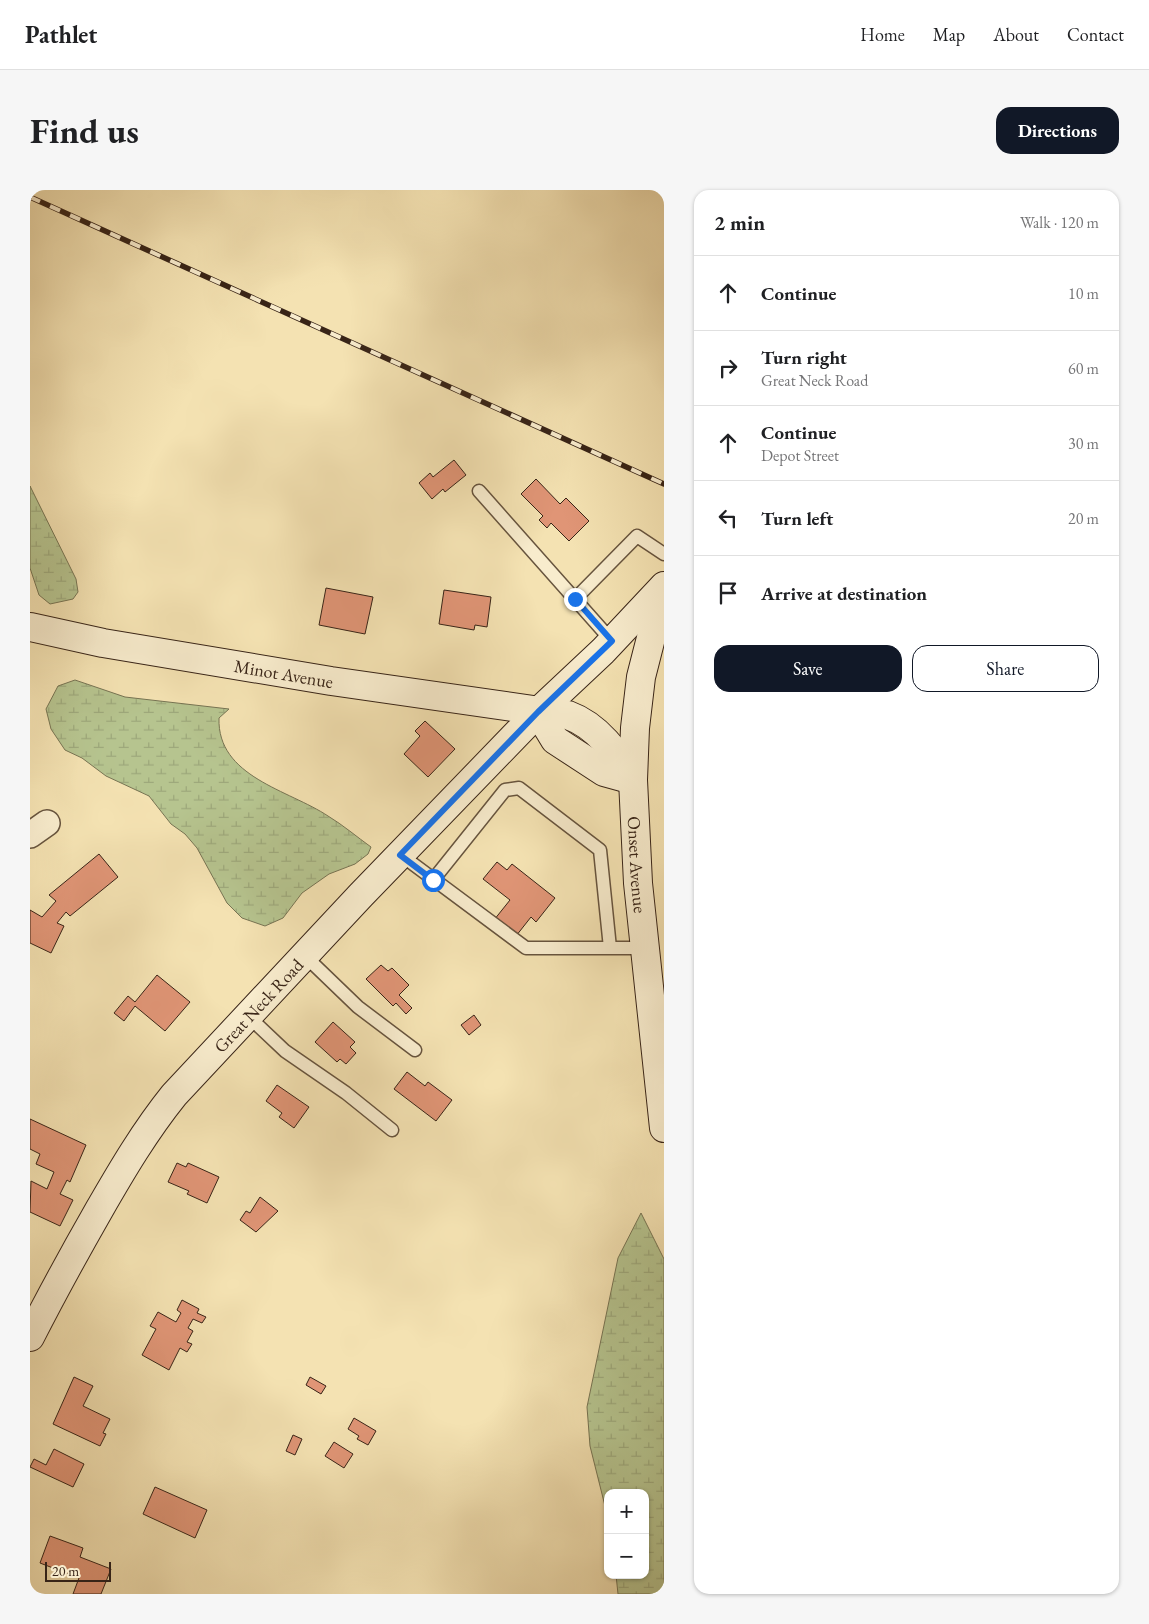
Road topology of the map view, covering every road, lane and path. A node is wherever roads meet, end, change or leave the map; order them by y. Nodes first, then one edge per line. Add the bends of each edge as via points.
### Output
1 (479, 491) dead end
2 (664, 554) edge
3 (664, 587) edge
4 (575, 599) junction
5 (30, 627) edge
6 (612, 641) junction
7 (538, 712) junction
8 (633, 780) junction
9 (400, 855) junction
10 (433, 880) junction
11 (610, 948) junction
12 (644, 948) junction
13 (304, 955) junction
14 (248, 1016) junction
15 (415, 1050) dead end
16 (664, 1128) edge
17 (392, 1130) dead end
18 (30, 1337) edge

1 - 4 lane
2 - 4 lane via 637,536
3 - 6 main road, Great Neck Road
3 - 8 main road, Onset Avenue via 641,677
4 - 6 lane
5 - 7 main road, Minot Avenue via 112,645
6 - 7 main road, Great Neck Road
7 - 8 main road via 555,740 604,772
7 - 9 main road, Great Neck Road
8 - 12 main road, Onset Avenue
9 - 10 lane
9 - 13 main road, Great Neck Road
10 - 11 lane via 526,948
10 - 11 lane via 504,790 519,788 600,850
11 - 12 lane
12 - 16 main road, Onset Avenue
13 - 14 main road, Great Neck Road
13 - 15 lane via 358,1007
14 - 17 lane via 285,1051
14 - 18 main road, Great Neck Road via 148,1128 85,1234

